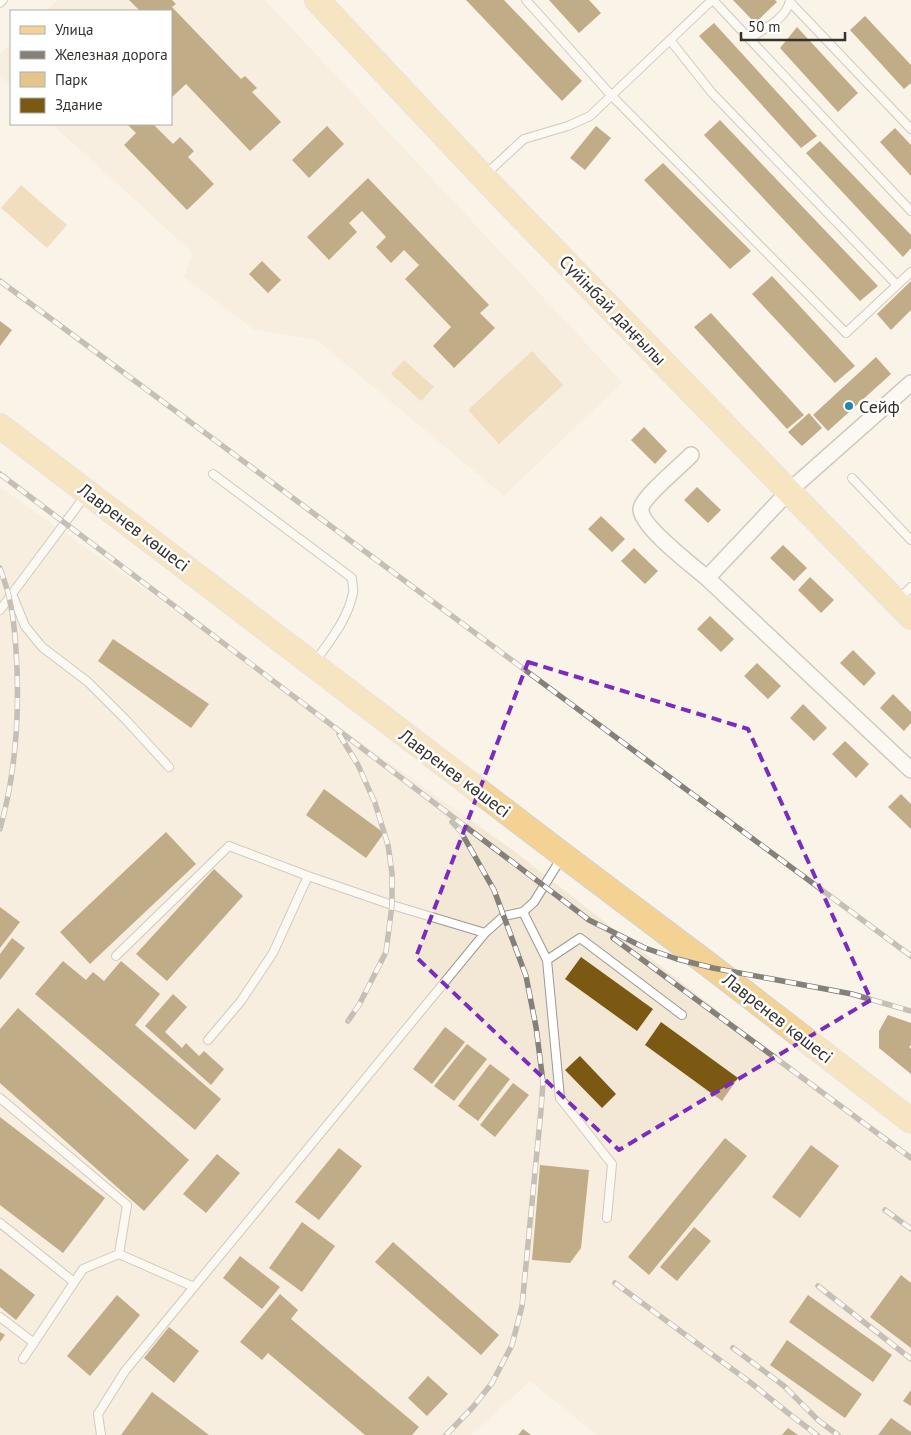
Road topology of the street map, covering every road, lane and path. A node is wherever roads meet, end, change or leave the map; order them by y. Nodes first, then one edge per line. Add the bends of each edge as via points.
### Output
1 (3, 0) edge
2 (317, 0) edge
3 (526, 0) edge
4 (712, 0) edge
5 (790, 1) edge
6 (0, 4) edge
7 (749, 39) junction
8 (670, 40) junction
9 (611, 95) junction
10 (911, 129) edge
11 (483, 176) junction
12 (911, 211) edge
13 (911, 272) edge
14 (898, 286) junction
15 (911, 383) edge
16 (0, 426) edge
17 (692, 456) dead end
18 (213, 474) dead end
19 (852, 478) dead end
20 (789, 491) junction
21 (88, 492) junction
22 (911, 540) edge
23 (707, 578) junction
24 (12, 594) junction
25 (906, 602) edge
26 (0, 610) edge
27 (313, 664) junction
28 (169, 766) dead end
29 (911, 770) edge
30 (563, 855) junction
31 (308, 876) junction
32 (523, 912) junction
33 (484, 933) junction
34 (116, 956) dead end
35 (547, 960) junction
36 (682, 1016) dead end
37 (208, 1040) dead end
38 (0, 1098) edge
39 (911, 1121) edge
40 (607, 1218) dead end
41 (0, 1223) edge
42 (119, 1254) junction
43 (74, 1282) junction
44 (194, 1287) junction
45 (0, 1317) edge
46 (34, 1343) junction
47 (23, 1359) dead end
48 (101, 1435) edge

1 - 6 lane
2 - 11 main road, Сүйінбай даңғылы
3 - 9 lane
4 - 7 lane
4 - 8 lane
5 - 7 lane via 783,15
5 - 10 lane
7 - 12 lane
8 - 9 lane
8 - 14 lane via 712,93
9 - 11 lane via 590,116 524,139
9 - 14 lane via 846,333
11 - 20 main road, Сүйінбай даңғылы
13 - 14 lane
15 - 20 street
16 - 21 main road, Лавренев көшесі
17 - 23 street via 646,499 641,508 644,520 655,533
18 - 27 lane via 352,578 354,592 346,613
19 - 22 lane
20 - 23 street
20 - 25 main road, Сүйінбай даңғылы
21 - 24 lane
21 - 27 main road, Лавренев көшесі
23 - 29 street
24 - 26 lane
24 - 28 lane via 25,626 42,647 88,682
27 - 30 main road, Лавренев көшесі
30 - 32 lane via 534,902
30 - 39 main road, Лавренев көшесі
31 - 33 lane
31 - 34 lane via 229,846
31 - 37 lane via 273,953 242,1001
32 - 33 lane via 504,916
32 - 35 lane
33 - 44 lane
35 - 36 lane via 580,938
35 - 40 lane via 560,1098 612,1164
38 - 42 lane via 127,1205
41 - 43 lane
42 - 43 lane via 84,1269
42 - 44 lane
43 - 46 lane
44 - 48 lane via 125,1371 98,1414
45 - 46 lane
46 - 47 lane

